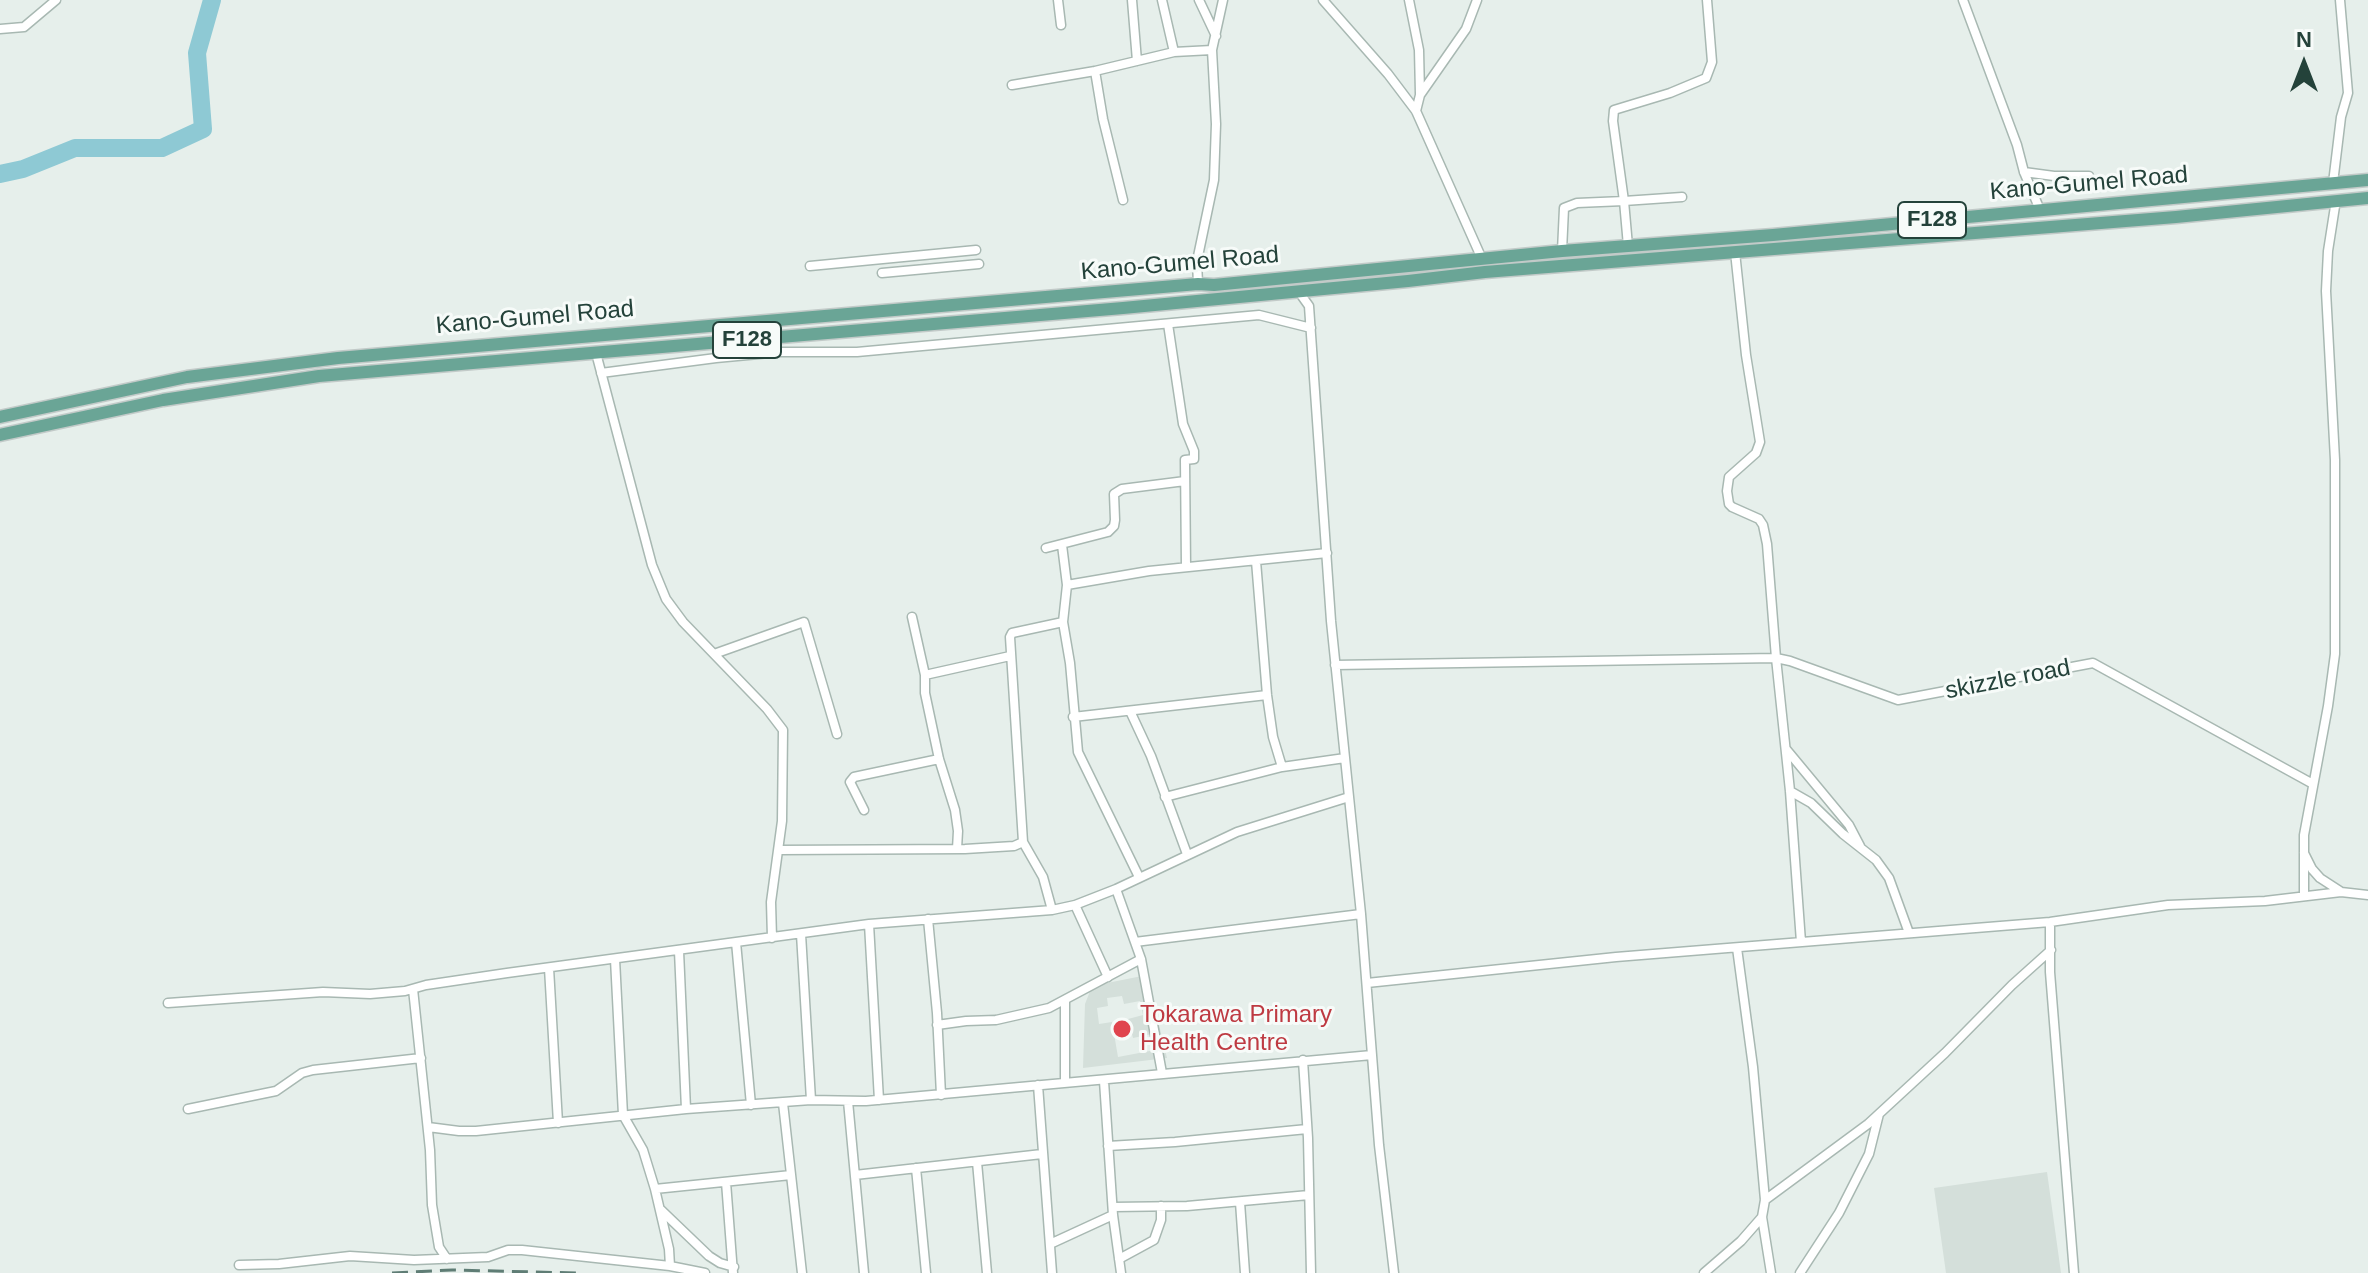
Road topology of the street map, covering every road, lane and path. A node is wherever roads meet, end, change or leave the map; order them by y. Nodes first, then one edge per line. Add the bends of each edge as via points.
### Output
1 (56, 0) edge
2 (1058, 0) edge
3 (1132, 0) edge
4 (1162, 0) edge
5 (1199, 0) edge
6 (1223, 0) edge
7 (1323, 0) edge
8 (1409, 0) edge
9 (1477, 0) edge
10 (1707, 0) edge
11 (1963, 0) edge
12 (2340, 0) edge
13 (1061, 25) dead end
14 (0, 29) edge
15 (1216, 36) junction
16 (1212, 50) junction
17 (1174, 52) junction
18 (1137, 61) junction
19 (1095, 71) junction
20 (1012, 85) dead end
21 (1420, 95) junction
22 (1416, 111) junction
23 (2024, 172) junction
24 (2089, 176) dead end
25 (2368, 180) edge
26 (2333, 183) junction
27 (1682, 197) dead end
28 (2368, 198) edge
29 (1123, 200) dead end
30 (2336, 200) junction
31 (1624, 201) junction
32 (2040, 210) junction
33 (1628, 246) junction
34 (976, 250) dead end
35 (1562, 251) junction
36 (1735, 252) junction
37 (1591, 256) junction
38 (1482, 259) junction
39 (979, 264) dead end
40 (810, 266) dead end
41 (882, 273) dead end
42 (1198, 284) junction
43 (1299, 292) junction
44 (903, 310) junction
45 (1168, 324) junction
46 (903, 327) junction
47 (1311, 328) junction
48 (596, 353) junction
49 (601, 373) junction
50 (187, 377) junction
51 (191, 395) junction
52 (0, 417) edge
53 (0, 435) edge
54 (1185, 481) junction
55 (1062, 545) junction
56 (1046, 548) dead end
57 (1327, 553) junction
58 (1256, 561) junction
59 (1186, 567) junction
60 (1067, 585) junction
61 (912, 617) dead end
62 (1063, 622) junction
63 (714, 654) junction
64 (1010, 656) junction
65 (1776, 658) junction
66 (1335, 665) junction
67 (925, 675) junction
68 (1267, 695) junction
69 (1130, 711) junction
70 (1073, 717) junction
71 (837, 734) dead end
72 (1786, 749) junction
73 (1345, 758) junction
74 (939, 759) junction
75 (1282, 767) junction
76 (2313, 784) junction
77 (1790, 791) junction
78 (1165, 797) junction
79 (1349, 797) junction
80 (864, 810) dead end
81 (1023, 842) junction
82 (1860, 847) junction
83 (2303, 847) junction
84 (957, 849) junction
85 (779, 850) junction
86 (1187, 854) junction
87 (1139, 877) junction
88 (1116, 889) junction
89 (2341, 892) junction
90 (2304, 895) junction
91 (2368, 895) edge
92 (1075, 905) junction
93 (1052, 910) junction
94 (1361, 914) junction
95 (928, 919) junction
96 (2050, 922) junction
97 (869, 924) junction
98 (1909, 933) junction
99 (801, 934) junction
100 (772, 938) junction
101 (736, 942) junction
102 (1135, 942) junction
103 (1801, 942) junction
104 (1737, 948) junction
105 (2051, 950) junction
106 (679, 951) junction
107 (615, 959) junction
108 (1141, 959) junction
109 (549, 968) junction
110 (1108, 977) junction
111 (1367, 983) junction
112 (413, 989) junction
113 (1065, 1000) junction
114 (168, 1003) dead end
115 (937, 1025) junction
116 (1372, 1055) junction
117 (421, 1058) junction
118 (1303, 1060) junction
119 (1162, 1073) junction
120 (1104, 1081) junction
121 (1065, 1082) junction
122 (1038, 1085) junction
123 (941, 1095) junction
124 (811, 1100) junction
125 (879, 1100) junction
126 (848, 1101) junction
127 (783, 1103) junction
128 (751, 1105) junction
129 (188, 1109) dead end
130 (686, 1109) junction
131 (1879, 1114) junction
132 (623, 1115) junction
133 (558, 1123) junction
134 (428, 1127) junction
135 (1307, 1129) junction
136 (1108, 1146) junction
137 (1042, 1154) junction
138 (977, 1162) junction
139 (916, 1168) junction
140 (791, 1175) junction
141 (855, 1175) junction
142 (726, 1182) junction
143 (655, 1189) junction
144 (1309, 1195) junction
145 (1765, 1200) junction
146 (1240, 1202) junction
147 (1161, 1206) junction
148 (661, 1209) junction
149 (1113, 1211) junction
150 (1762, 1217) junction
151 (1050, 1244) junction
152 (439, 1247) junction
153 (431, 1259) junction
154 (447, 1259) junction
155 (1119, 1259) junction
156 (239, 1265) dead end
157 (670, 1266) junction
158 (734, 1270) edge
159 (705, 1273) edge
160 (802, 1273) edge
161 (864, 1273) edge
162 (926, 1273) edge
163 (987, 1273) edge
164 (1052, 1273) edge
165 (1121, 1273) edge
166 (1245, 1273) edge
167 (1311, 1273) edge
168 (1394, 1273) edge
169 (1704, 1273) edge
170 (1771, 1273) edge
171 (1800, 1273) edge
172 (2074, 1273) edge

1 - 14 street via 24,27
2 - 13 street
3 - 18 street
4 - 17 street
5 - 15 street
6 - 15 street
7 - 22 street
8 - 21 street via 1419,50
9 - 21 street via 1466,29
10 - 31 street via 1712,62 1706,78 1614,110
11 - 23 street
12 - 26 street via 2348,93
15 - 16 street
16 - 17 street
16 - 42 street via 1214,180 1197,261
17 - 18 street
18 - 19 street
19 - 20 street
19 - 29 street
21 - 22 street
22 - 38 street
23 - 24 street
23 - 32 street
25 - 26 main road, Kano-Gumel Road / F128
26 - 32 main road, Kano-Gumel Road / F128
27 - 31 street
28 - 30 main road, Kano-Gumel Road / F128
30 - 36 main road, Kano-Gumel Road / F128
30 - 76 street via 2326,291 2335,460 2335,654
31 - 33 street
31 - 35 street via 1564,208
32 - 33 main road, Kano-Gumel Road / F128
33 - 37 main road, Kano-Gumel Road / F128
34 - 40 street
35 - 37 main road, Kano-Gumel Road / F128
35 - 38 main road, Kano-Gumel Road / F128
36 - 37 main road, Kano-Gumel Road / F128
36 - 65 street via 1760,442 1756,453 1729,477 1727,491 1732,507 1763,525
37 - 43 main road, Kano-Gumel Road / F128
38 - 42 main road, Kano-Gumel Road / F128
39 - 41 street
42 - 44 main road, Kano-Gumel Road / F128
43 - 46 main road, Kano-Gumel Road / F128
43 - 47 street via 1309,306
44 - 46 main road
44 - 50 main road, Kano-Gumel Road / F128 via 364,355
45 - 47 street via 1259,315
45 - 49 street via 857,352 767,353
45 - 54 street via 1183,424 1194,451 1194,459 1185,460
46 - 48 main road, Kano-Gumel Road / F128
47 - 57 street
48 - 49 street
48 - 51 main road, Kano-Gumel Road / F128 via 319,376
49 - 63 street via 656,573 672,609
50 - 51 main road
50 - 52 main road, Kano-Gumel Road / F128
51 - 53 main road, Kano-Gumel Road / F128
54 - 55 street via 1122,489 1114,494 1112,529
54 - 59 street
55 - 56 street
55 - 60 street
57 - 58 street
57 - 66 street
58 - 59 street
58 - 68 street
59 - 60 street
60 - 62 street
61 - 67 street
62 - 64 street via 1012,633
62 - 70 street
63 - 71 street via 804,622
63 - 85 street via 783,730
64 - 67 street
64 - 81 street
65 - 66 street, skizzle road
65 - 72 street
65 - 76 street, skizzle road via 1898,700 2093,663
66 - 73 street
67 - 74 street
68 - 69 street
68 - 75 street
69 - 70 street
69 - 78 street
70 - 87 street via 1083,766
72 - 77 street
72 - 82 street via 1849,825
73 - 75 street
73 - 79 street
74 - 80 street via 854,777 850,782
74 - 84 street via 955,810
75 - 78 street
76 - 83 street
77 - 82 street
77 - 103 street
78 - 86 street
79 - 86 street via 1248,828
79 - 94 street
81 - 84 street
81 - 93 street via 1043,877
82 - 98 street via 1889,878
83 - 89 street via 2312,869
83 - 90 street
84 - 85 street
85 - 100 street
86 - 87 street
87 - 88 street
88 - 92 street
88 - 102 street
89 - 90 street
89 - 91 street
90 - 96 street via 2168,905
92 - 93 street
92 - 110 street
93 - 95 street
94 - 102 street
94 - 111 street
95 - 97 street
95 - 115 street
96 - 98 street
96 - 105 street
97 - 99 street
97 - 125 street
98 - 103 street
99 - 100 street
99 - 124 street
100 - 101 street
101 - 106 street
101 - 128 street
102 - 108 street
103 - 104 street
104 - 111 street
104 - 145 street
105 - 131 street
105 - 172 street
106 - 107 street
106 - 130 street
107 - 109 street
107 - 132 street
108 - 110 street
108 - 119 street
109 - 112 street
109 - 133 street
110 - 113 street
111 - 116 street
112 - 114 street
112 - 117 street
113 - 115 street via 1032,1013
113 - 121 street
115 - 123 street
116 - 118 street
116 - 168 street
117 - 129 street via 313,1070 276,1091
117 - 134 street
118 - 119 street
118 - 135 street
119 - 120 street
120 - 121 street
120 - 136 street
121 - 122 street
122 - 123 street
122 - 137 street
123 - 125 street
124 - 126 street
124 - 127 street
125 - 126 street
126 - 141 street
127 - 128 street
127 - 140 street
128 - 130 street
130 - 132 street
131 - 145 street
131 - 171 street via 1869,1154
132 - 133 street
132 - 143 street via 643,1150
133 - 134 street via 476,1131
134 - 152 street
135 - 136 street
135 - 144 street
136 - 149 street
137 - 138 street
137 - 151 street
138 - 139 street
138 - 163 street
139 - 141 street
139 - 162 street
140 - 142 street
140 - 160 street
141 - 161 street
142 - 143 street
142 - 158 street
143 - 148 street
144 - 146 street
144 - 167 street
145 - 150 street
146 - 147 street
146 - 166 street
147 - 149 street
147 - 155 street via 1154,1240
148 - 157 street
148 - 158 street via 709,1256
149 - 151 street
149 - 155 street
150 - 169 street
150 - 170 street
151 - 164 street
152 - 153 street
152 - 154 street
153 - 154 street
153 - 156 street via 350,1256
154 - 157 street via 522,1250
155 - 165 street
157 - 159 street

